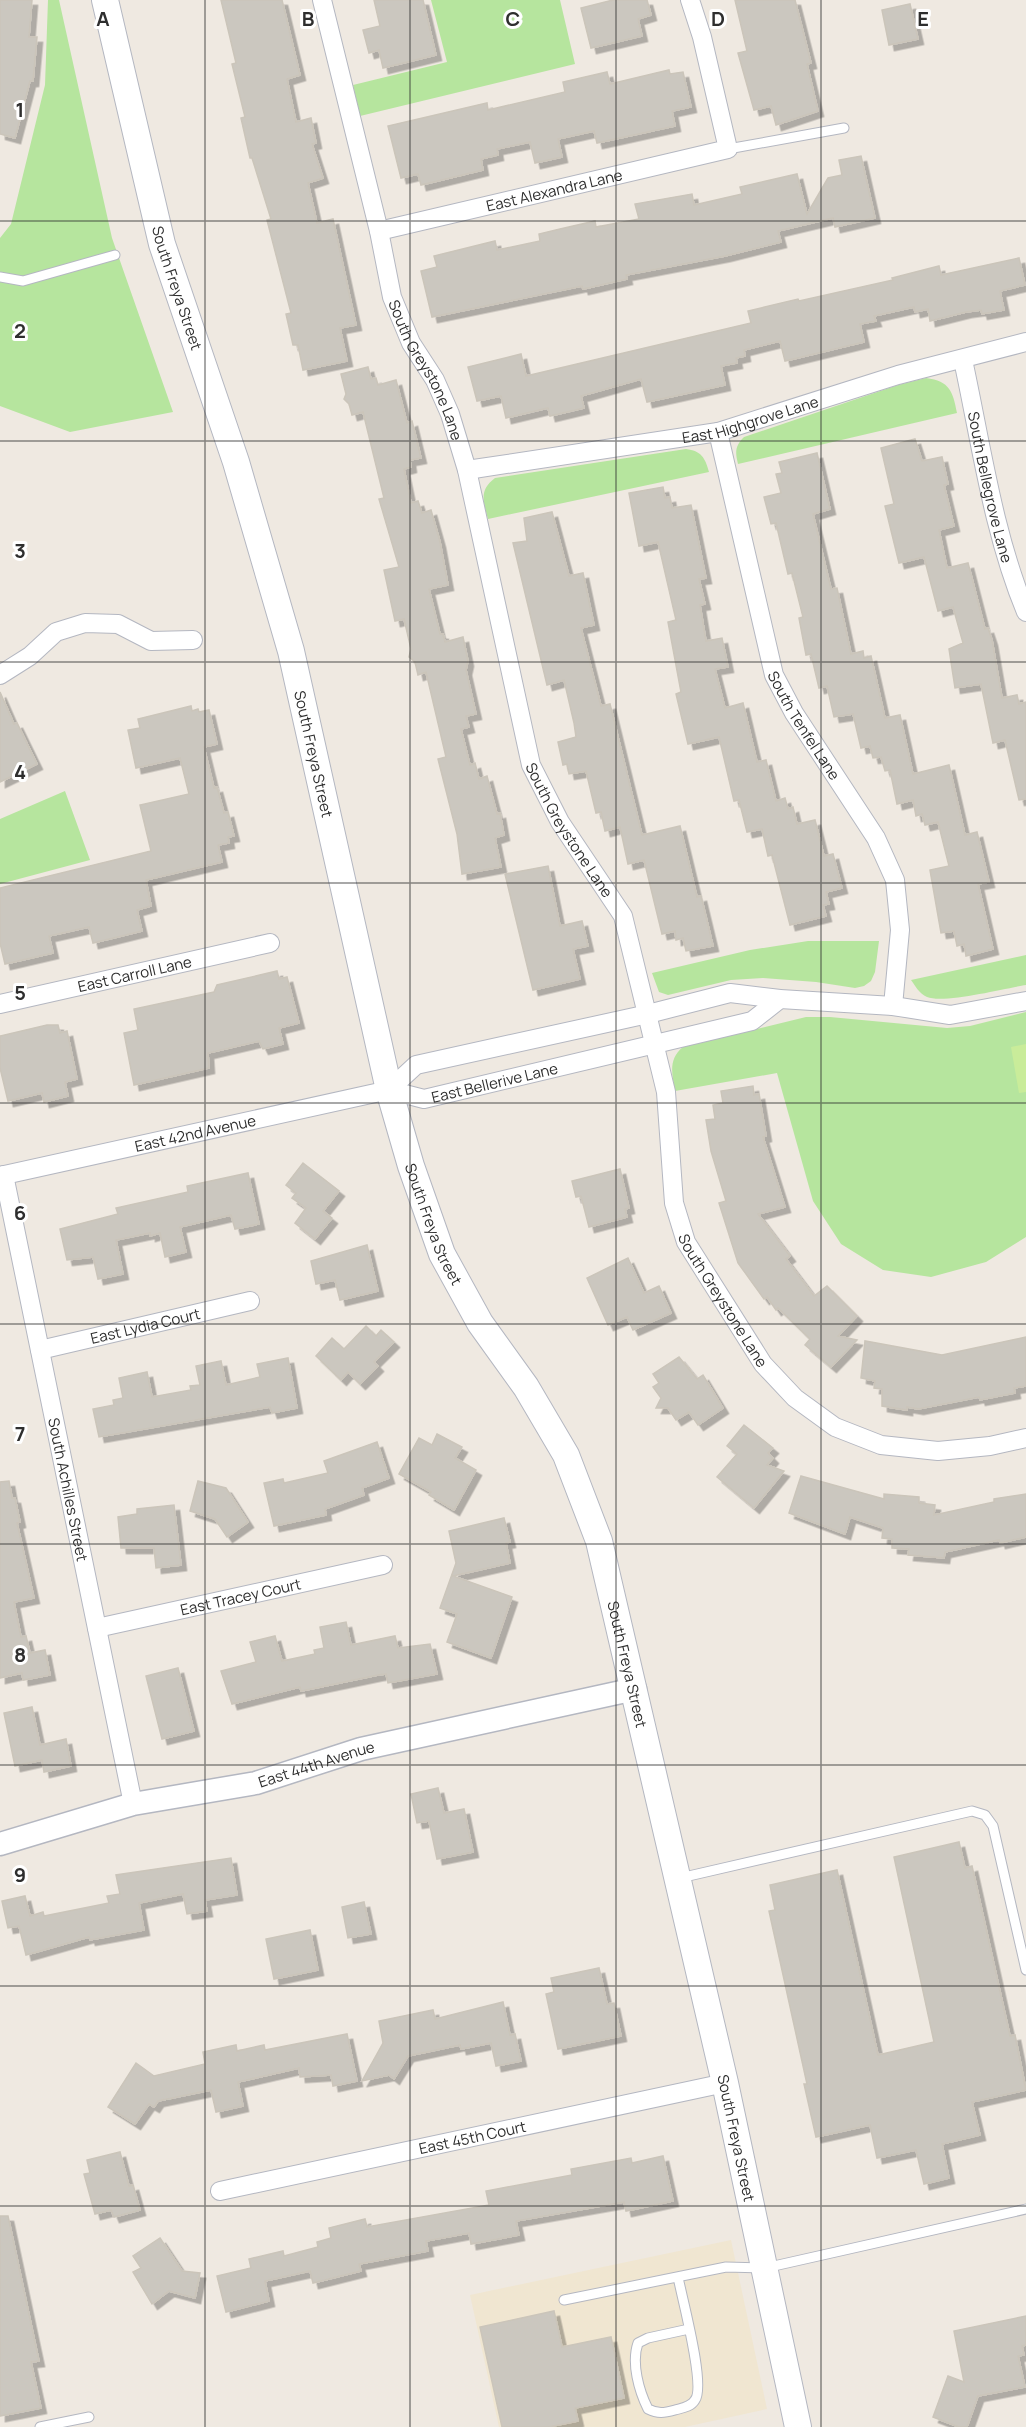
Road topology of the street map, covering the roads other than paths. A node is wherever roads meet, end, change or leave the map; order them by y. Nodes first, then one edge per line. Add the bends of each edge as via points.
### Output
1 (105, 0) edge
2 (322, 0) edge
3 (690, 0) edge
4 (844, 128) dead end
5 (728, 149) junction
6 (379, 231) junction
7 (115, 255) dead end
8 (0, 278) edge
9 (1026, 342) edge
10 (963, 360) junction
11 (718, 432) junction
12 (467, 470) junction
13 (1026, 612) edge
14 (193, 640) dead end
15 (0, 675) edge
16 (270, 943) dead end
17 (780, 999) junction
18 (1026, 1001) edge
19 (0, 1004) edge
20 (893, 1006) junction
21 (648, 1014) junction
22 (656, 1046) junction
23 (389, 1090) junction
24 (2, 1175) edge
25 (250, 1301) dead end
26 (40, 1350) junction
27 (1026, 1438) edge
28 (383, 1565) dead end
29 (97, 1628) junction
30 (635, 1689) junction
31 (133, 1803) junction
32 (0, 1844) edge
33 (678, 1879) junction
34 (1026, 1970) edge
35 (725, 2083) junction
36 (220, 2191) dead end
37 (1026, 2209) edge
38 (765, 2268) junction
39 (678, 2277) junction
40 (564, 2300) dead end
41 (689, 2329) junction
42 (89, 2417) dead end
43 (40, 2427) edge
44 (798, 2427) edge

1 - 23 main road, South Freya Street via 162,244 236,462 291,651
2 - 6 street, South Greystone Lane
3 - 5 street
4 - 5 lane
5 - 6 street, East Alexandra Lane
6 - 12 street, South Greystone Lane via 392,297 411,343 439,388
7 - 8 lane via 23,281
9 - 10 street, East Highgrove Lane
10 - 11 street, East Highgrove Lane via 898,375
10 - 13 street, South Bellegrove Lane via 1001,532
11 - 12 street, East Highgrove Lane
11 - 20 street, South Tenfel Lane via 774,675 794,713 876,838 895,880 900,930
12 - 21 street, South Greystone Lane via 531,765 560,822 623,916
14 - 15 street via 151,641 118,624 85,623 56,632 30,656
16 - 19 street, East Carroll Lane
17 - 20 street
17 - 21 street via 730,993
17 - 22 street, East Bellerive Lane via 752,1021
18 - 20 street via 950,1015
21 - 22 street, South Greystone Lane
21 - 23 street via 416,1065
22 - 23 street, East Bellerive Lane via 424,1099
22 - 27 street, South Greystone Lane via 666,1092 674,1203 686,1242 763,1364 795,1398 835,1427 881,1445 938,1451
23 - 24 street, East 42nd Avenue
23 - 30 main road, South Freya Street via 442,1254 480,1323 526,1388 566,1455 599,1541
24 - 26 street, South Achilles Street
25 - 26 street, East Lydia Court
26 - 29 street, South Achilles Street
28 - 29 street, East Tracey Court
29 - 31 street, South Achilles Street
30 - 31 street, East 44th Avenue via 367,1747 256,1783
30 - 33 main road, South Freya Street
31 - 32 street, East 44th Avenue
33 - 34 lane via 972,1811 985,1815 993,1826
33 - 35 main road, South Freya Street
35 - 36 street, East 45th Court
35 - 38 main road, South Freya Street
37 - 38 lane
38 - 39 lane via 726,2267
38 - 44 main road, South Freya Street
39 - 40 lane
39 - 41 lane
41 - 41 lane via 700,2384 696,2400 686,2408 658,2414 648,2409 642,2398 634,2354 638,2343
42 - 43 lane

